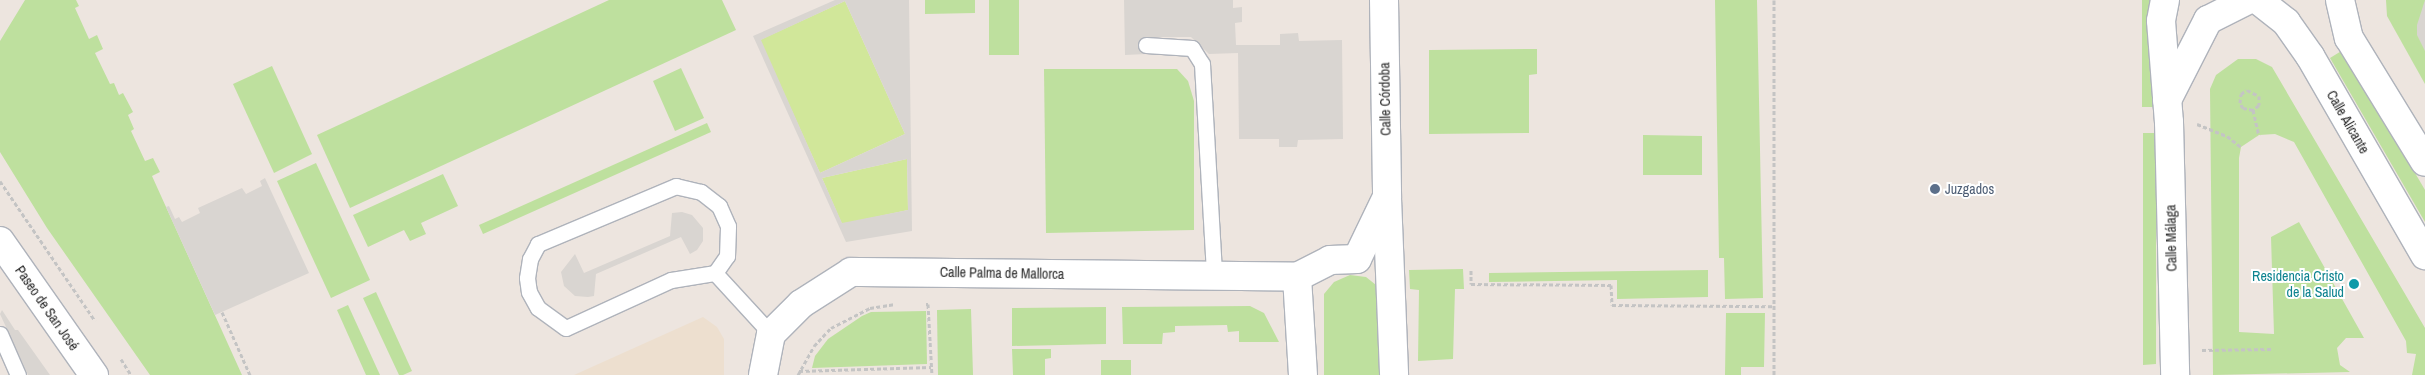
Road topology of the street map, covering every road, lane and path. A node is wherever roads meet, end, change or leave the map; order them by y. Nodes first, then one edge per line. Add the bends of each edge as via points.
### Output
1 (1384, 0) edge
2 (1774, 0) edge
3 (2165, 0) edge
4 (2248, 0) edge
5 (2258, 0) edge
6 (2340, 0) edge
7 (1146, 45) dead end
8 (2253, 110) junction
9 (2168, 111) junction
10 (2259, 135) dead end
11 (2241, 147) dead end
12 (2425, 162) edge
13 (0, 181) edge
14 (1387, 198) junction
15 (0, 241) edge
16 (2425, 255) edge
17 (1357, 259) junction
18 (1471, 270) dead end
19 (715, 274) junction
20 (1214, 275) junction
21 (1391, 275) junction
22 (1297, 276) junction
23 (899, 303) dead end
24 (919, 304) dead end
25 (1774, 306) junction
26 (222, 312) dead end
27 (99, 326) dead end
28 (0, 334) edge
29 (771, 334) junction
30 (2271, 349) dead end
31 (115, 351) dead end
32 (2174, 362) edge
33 (931, 367) junction
34 (798, 373) edge
35 (18, 375) edge
36 (94, 375) edge
37 (131, 375) edge
38 (250, 375) edge
39 (763, 375) edge
40 (932, 375) edge
41 (1303, 375) edge
42 (1394, 375) edge
43 (1774, 375) edge

1 - 14 street, Calle Córdoba
2 - 25 path
3 - 9 street, Calle Málaga via 2161,21
4 - 9 street, Calle Málaga via 2208,20
5 - 16 street, Calle Alicante via 2286,22 2310,56
6 - 12 street via 2349,38
7 - 20 lane via 1192,48 1202,64
8 - 8 path via 2259,106 2259,96 2247,90 2242,94 2240,103 2243,108
8 - 10 path
9 - 11 path via 2212,128
9 - 32 street, Calle Málaga
13 - 27 path
14 - 17 street, Calle Córdoba
14 - 21 street, Calle Córdoba
15 - 36 street, Paseo de San José
17 - 21 street via 1374,264
17 - 22 street via 1330,260
18 - 25 path via 1471,284 1610,285 1612,305
19 - 19 lane via 726,256 728,226 719,206 701,192 676,186 538,244 530,259 527,278 538,308 566,328 671,280
19 - 29 lane
20 - 22 street, Calle Palma de Mallorca
20 - 29 street, Calle Palma de Mallorca via 851,272 801,304
21 - 42 street, Calle Córdoba
22 - 41 street
23 - 34 path via 870,308 831,328 814,346
24 - 33 path via 928,304
25 - 43 path
26 - 38 path
28 - 35 lane
29 - 39 street
30 - 32 path
31 - 37 path
33 - 34 path
33 - 40 path

